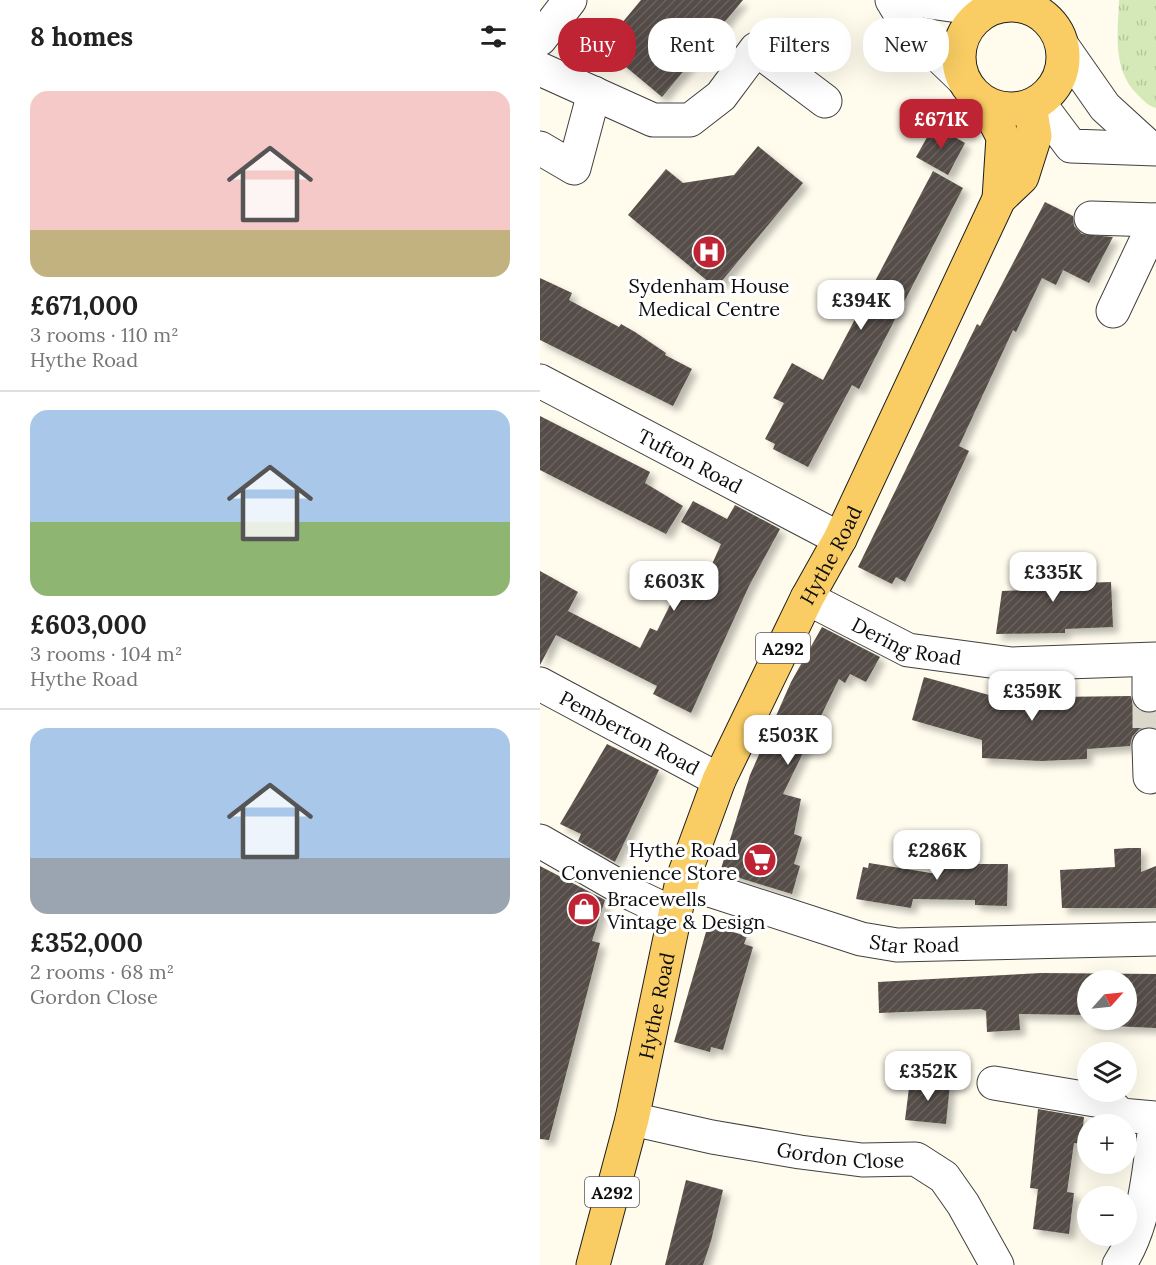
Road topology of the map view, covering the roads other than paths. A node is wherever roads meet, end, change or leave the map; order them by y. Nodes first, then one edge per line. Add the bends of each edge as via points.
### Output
1 (570, 0) edge
2 (892, 0) edge
3 (915, 0) edge
4 (1052, 0) edge
5 (1000, 5) edge
6 (540, 39) edge
7 (1060, 40) junction
8 (540, 69) edge
9 (963, 79) junction
10 (594, 93) junction
11 (825, 101) dead end
12 (986, 104) junction
13 (1034, 104) junction
14 (1071, 146) junction
15 (540, 148) edge
16 (1153, 148) edge
17 (1022, 177) junction
18 (999, 199) junction
19 (1091, 218) dead end
20 (1156, 220) edge
21 (1113, 311) dead end
22 (540, 381) edge
23 (840, 540) junction
24 (807, 598) junction
25 (1152, 660) edge
26 (540, 684) edge
27 (1149, 695) tunnel mouth
28 (1149, 745) tunnel mouth
29 (1150, 777) dead end
30 (719, 780) junction
31 (540, 841) edge
32 (682, 881) junction
33 (674, 914) junction
34 (1156, 939) edge
35 (994, 1083) dead end
36 (632, 1119) junction
37 (593, 1265) edge
38 (997, 1265) edge
39 (1119, 1265) edge

1 - 6 street
2 - 9 street via 907,25
3 - 5 street
4 - 7 main road
5 - 7 main road via 1036,11 1048,20
5 - 9 main road via 974,19 962,40 959,63
7 - 13 main road via 1063,63 1059,79
7 - 16 street via 1105,107
8 - 10 street
9 - 12 main road
10 - 11 street via 653,120 690,120 721,96 756,49
10 - 15 street via 573,168
12 - 13 main road via 1016,109
12 - 18 main road, Hythe Road / A292 via 1003,137
13 - 14 street
13 - 17 main road, Hythe Road / A292 via 1035,136
14 - 16 street
14 - 17 street via 1050,154
17 - 18 main road, Hythe Road / A292
18 - 23 main road, Hythe Road / A292
19 - 20 street
20 - 21 street
22 - 23 street, Tufton Road
23 - 24 main road, Hythe Road / A292
24 - 25 street, Dering Road via 908,650 1012,664
24 - 30 main road, Hythe Road / A292
25 - 27 street
26 - 30 street, Pemberton Road
28 - 29 street
30 - 32 main road, Hythe Road / A292
31 - 33 street via 634,896
32 - 33 main road, Hythe Road / A292
32 - 34 street, Star Road via 861,939 897,945
33 - 36 main road, Hythe Road / A292
35 - 39 street via 1107,1102 1121,1115 1156,1118 1148,1180 1133,1244
36 - 37 main road, Hythe Road / A292
36 - 38 street, Gordon Close via 800,1152 862,1160 916,1159 944,1177

